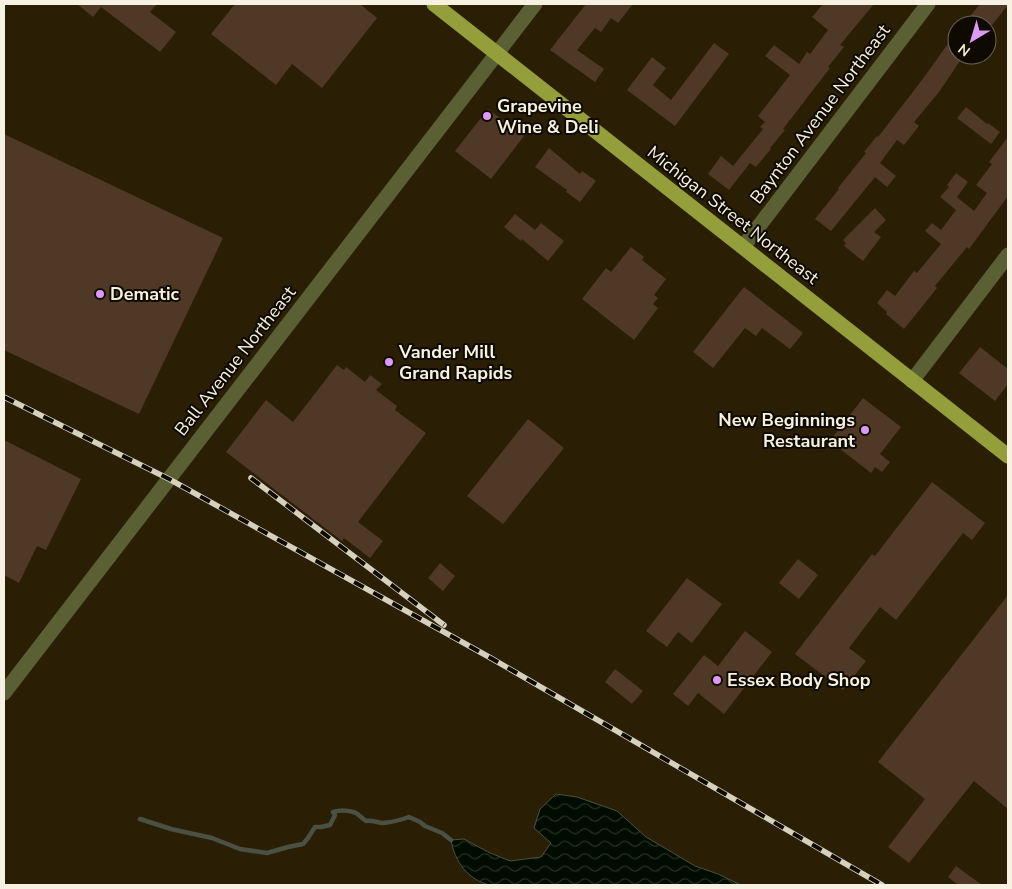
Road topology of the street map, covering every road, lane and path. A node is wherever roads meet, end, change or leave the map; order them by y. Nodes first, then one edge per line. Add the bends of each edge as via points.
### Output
1 (434, 4) edge
2 (535, 4) edge
3 (928, 4) edge
4 (497, 53) junction
5 (743, 247) junction
6 (1008, 255) edge
7 (912, 381) junction
8 (1008, 456) edge
9 (4, 692) edge

1 - 4 main road, Michigan Street Northeast
2 - 4 street, Ball Avenue Northeast
3 - 5 street, Baynton Avenue Northeast
4 - 5 main road, Michigan Street Northeast
4 - 9 street, Ball Avenue Northeast
5 - 7 main road, Michigan Street Northeast
6 - 7 street
7 - 8 main road, Michigan Street Northeast

